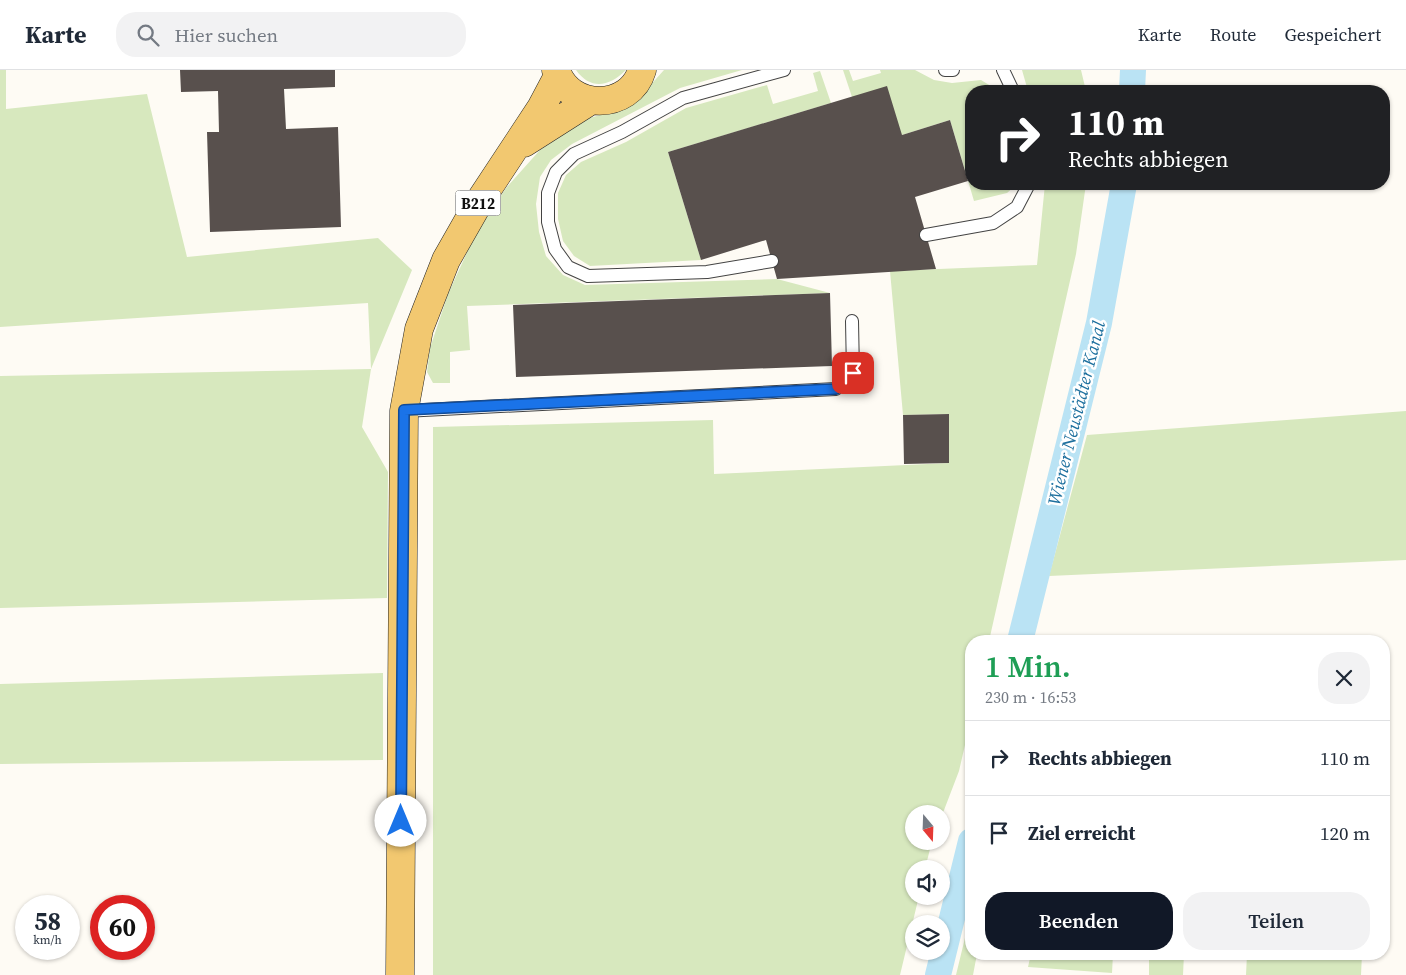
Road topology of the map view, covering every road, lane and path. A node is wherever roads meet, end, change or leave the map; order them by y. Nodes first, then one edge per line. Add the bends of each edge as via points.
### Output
1 (642, 70) edge
2 (784, 70) edge
3 (945, 70) edge
4 (953, 70) edge
5 (1003, 70) edge
6 (557, 73) edge
7 (1010, 85) edge
8 (590, 101) junction
9 (515, 149) junction
10 (1026, 190) edge
11 (926, 235) dead end
12 (772, 261) dead end
13 (852, 321) dead end
14 (404, 410) junction
15 (400, 975) edge

1 - 8 main road, B212 via 631,89 619,98 605,102
2 - 12 lane via 682,98 622,132 574,154 556,172 548,193 548,222 555,249 568,267 588,276 707,272
3 - 4 lane
5 - 7 lane
6 - 8 main road, B212 via 571,92
6 - 9 main road, B212
8 - 9 main road, B212
9 - 14 main road, B212 via 479,202 446,260 419,329
10 - 11 lane via 1017,207 993,223
13 - 14 lane via 853,373 836,389
14 - 15 main road, B212

